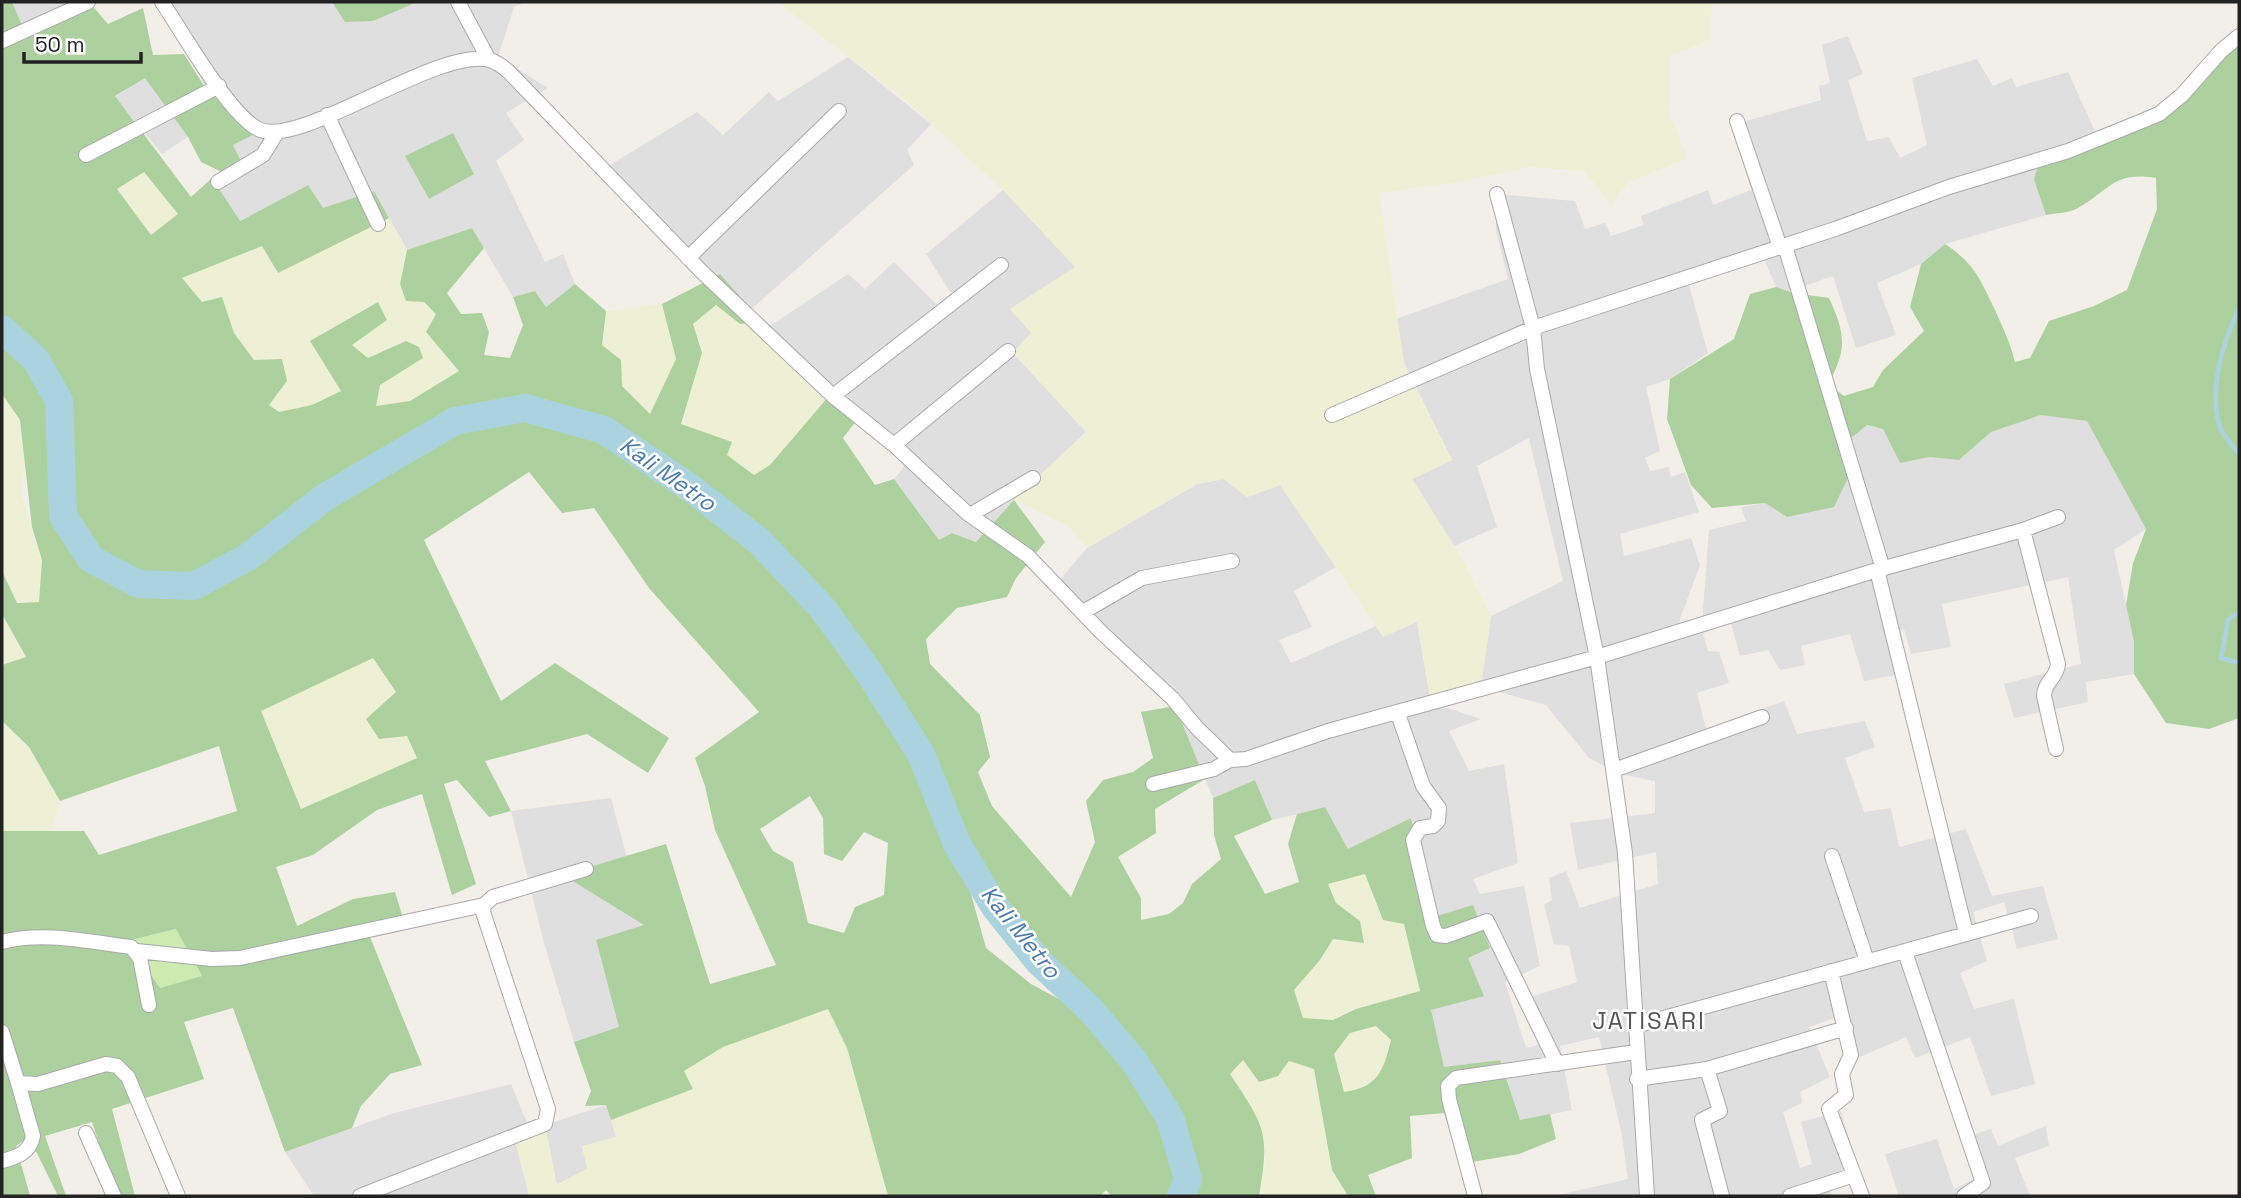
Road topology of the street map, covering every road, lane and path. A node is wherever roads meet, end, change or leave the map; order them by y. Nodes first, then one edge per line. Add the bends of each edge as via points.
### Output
1 (88, 2) edge
2 (162, 2) edge
3 (459, 2) edge
4 (2239, 36) edge
5 (2, 41) edge
6 (489, 60) junction
7 (219, 86) junction
8 (839, 111) dead end
9 (327, 116) junction
10 (1737, 121) dead end
11 (277, 132) junction
12 (86, 155) dead end
13 (218, 182) dead end
14 (1497, 194) dead end
15 (378, 224) dead end
16 (1782, 247) junction
17 (688, 258) junction
18 (1002, 265) dead end
19 (1533, 328) junction
20 (1008, 351) dead end
21 (833, 396) junction
22 (1332, 415) dead end
23 (894, 445) junction
24 (1033, 478) dead end
25 (970, 515) junction
26 (2058, 517) dead end
27 (2023, 530) junction
28 (1232, 561) dead end
29 (1880, 569) junction
30 (1083, 612) junction
31 (1597, 657) junction
32 (1403, 712) junction
33 (1762, 717) dead end
34 (2056, 749) dead end
35 (1230, 760) junction
36 (1614, 770) junction
37 (1153, 784) dead end
38 (1832, 856) dead end
39 (586, 869) dead end
40 (484, 905) junction
41 (2031, 916) dead end
42 (1966, 933) junction
43 (2, 942) edge
44 (137, 951) junction
45 (1905, 952) junction
46 (1867, 961) junction
47 (1831, 971) junction
48 (149, 1005) dead end
49 (1635, 1027) junction
50 (1846, 1028) junction
51 (2, 1032) edge
52 (1636, 1052) junction
53 (1565, 1062) junction
54 (1707, 1069) junction
55 (1637, 1079) junction
56 (18, 1083) junction
57 (86, 1133) dead end
58 (2, 1161) edge
59 (1854, 1175) junction
60 (114, 1196) edge
61 (178, 1196) edge
62 (360, 1196) edge
63 (1475, 1196) edge
64 (1647, 1196) edge
65 (1722, 1196) edge
66 (1790, 1196) edge
67 (1862, 1196) edge
68 (1964, 1196) edge

1 - 5 street
2 - 7 street
3 - 6 street
4 - 16 street via 2159,114 2068,150
6 - 9 street via 453,63
6 - 17 street via 509,71
7 - 11 street via 247,120 263,131
7 - 12 street
8 - 17 street
9 - 11 street
9 - 15 street
10 - 16 street
11 - 13 street via 263,155
14 - 19 street
16 - 19 street
16 - 29 street
17 - 21 street
18 - 21 street
19 - 22 street
19 - 31 street via 1537,369
20 - 23 street
21 - 23 street
23 - 25 street
24 - 25 street
25 - 30 street via 1028,556
26 - 27 street
27 - 29 street
27 - 34 street via 2057,664 2044,689
28 - 30 street via 1142,578
29 - 31 street
29 - 42 street
30 - 35 street
31 - 32 street
31 - 36 street
32 - 35 street
32 - 53 street via 1423,786 1439,808 1438,821 1420,828 1413,840 1433,926 1437,934 1446,936 1487,920
33 - 36 street
35 - 37 street via 1214,769
36 - 49 street via 1625,853
38 - 46 street
39 - 40 street via 494,897
40 - 44 street via 240,958
40 - 62 street via 548,1109 545,1124
41 - 42 street
42 - 45 street
43 - 44 street via 54,937
44 - 48 street
45 - 46 street
45 - 68 street via 1983,1183
46 - 47 street
47 - 49 street
47 - 50 street
49 - 52 street
50 - 54 street
50 - 59 street via 1851,1055 1842,1074 1847,1091 1829,1109
51 - 56 street
52 - 53 street
52 - 55 street
53 - 63 street via 1456,1078 1448,1086
54 - 55 street
54 - 65 street via 1720,1111 1702,1120
55 - 64 street
56 - 58 street via 33,1136 25,1152
56 - 61 street via 38,1084 106,1064 117,1066 128,1077
57 - 60 street
59 - 66 street
59 - 67 street

